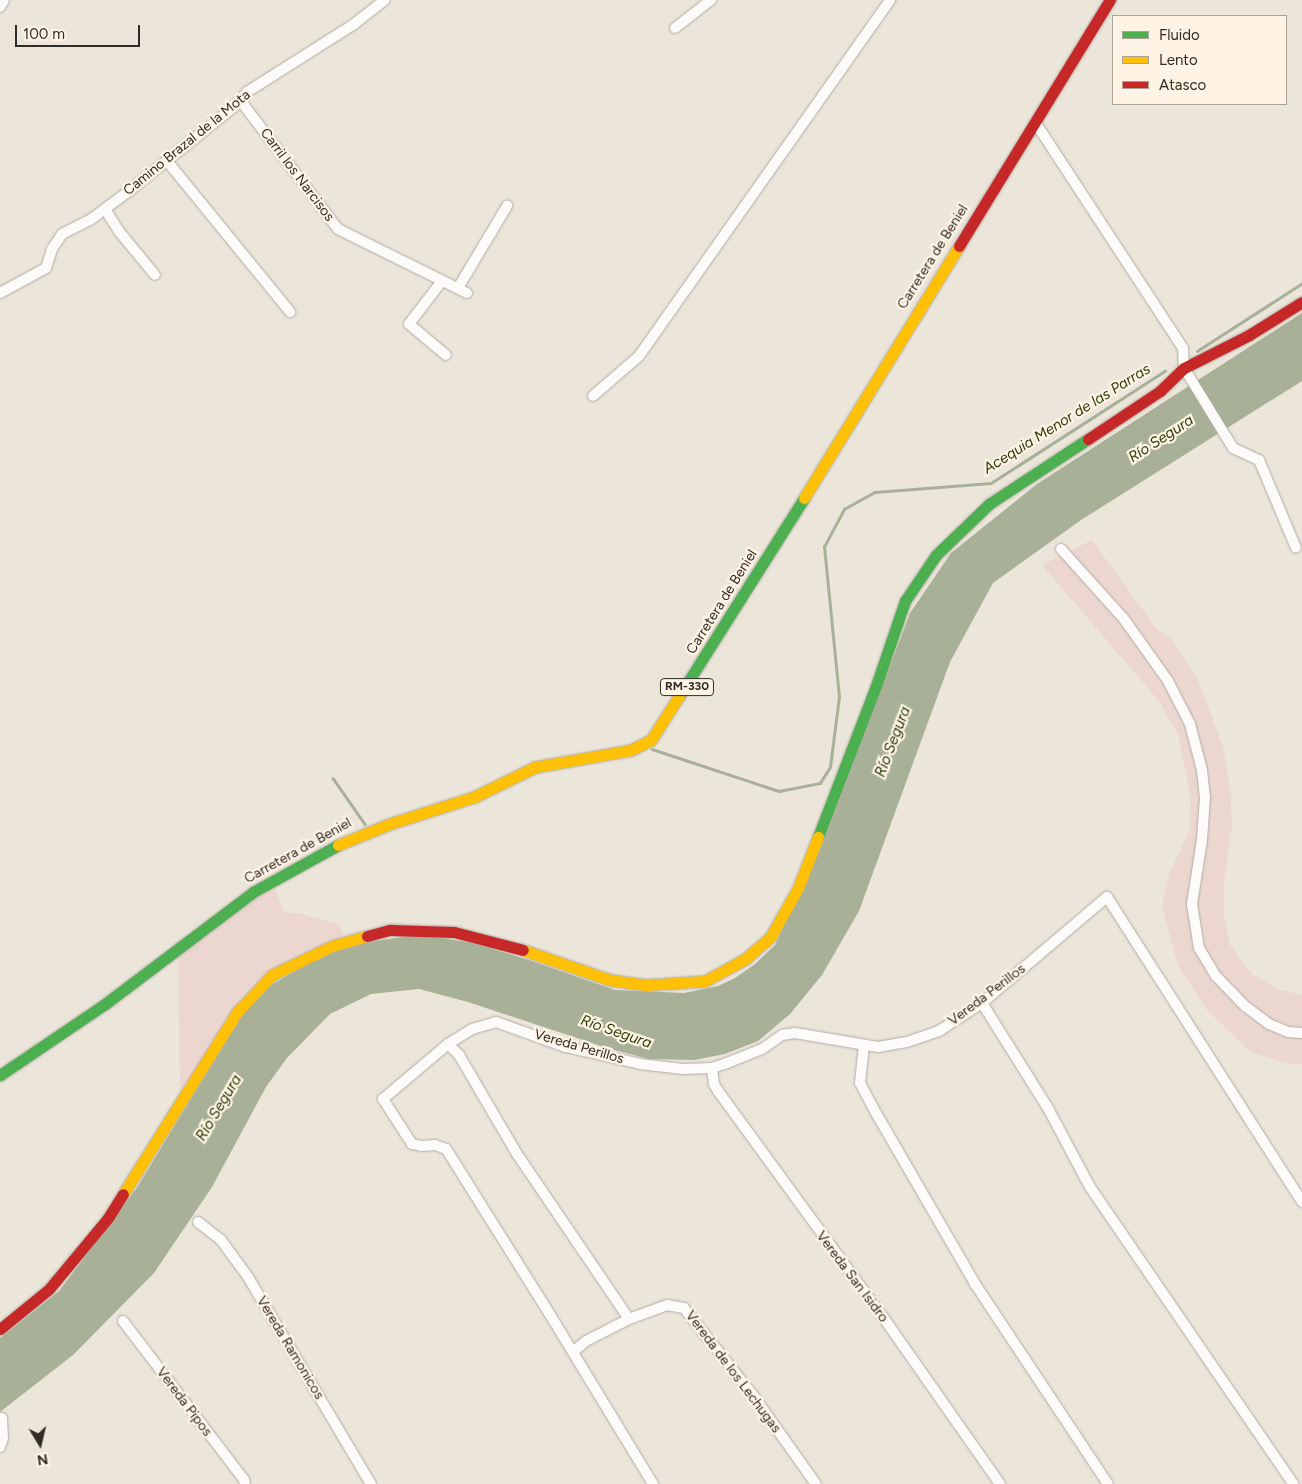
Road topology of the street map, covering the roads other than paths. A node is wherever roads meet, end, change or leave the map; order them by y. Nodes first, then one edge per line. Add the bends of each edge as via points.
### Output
1 (4, 0) edge
2 (385, 0) edge
3 (711, 0) edge
4 (890, 0) edge
5 (1110, 0) edge
6 (0, 7) edge
7 (675, 28) dead end
8 (240, 100) junction
9 (1035, 122) junction
10 (167, 161) junction
11 (507, 206) dead end
12 (105, 209) junction
13 (154, 275) dead end
14 (442, 280) junction
15 (0, 293) edge
16 (1302, 302) edge
17 (290, 312) dead end
18 (446, 355) dead end
19 (1184, 368) junction
20 (593, 396) dead end
21 (1296, 548) dead end
22 (1061, 549) dead end
23 (982, 1002) junction
24 (1302, 1033) edge
25 (448, 1044) junction
26 (864, 1045) junction
27 (712, 1068) junction
28 (1, 1072) edge
29 (1302, 1202) edge
30 (198, 1222) dead end
31 (629, 1319) junction
32 (123, 1321) dead end
33 (0, 1329) edge
34 (573, 1352) junction
35 (2, 1418) dead end
36 (0, 1447) edge
37 (245, 1484) edge
38 (371, 1484) edge
39 (653, 1484) edge
40 (816, 1484) edge
41 (1000, 1484) edge
42 (1108, 1484) edge
43 (1293, 1484) edge

1 - 6 street
2 - 8 street, Camino Brazal de la Mota via 354,24 247,92
3 - 7 street
4 - 20 street via 639,356
5 - 9 street, Carretera de Beniel / RM-330
8 - 10 street, Camino Brazal de la Mota
8 - 14 street, Carril los Narcisos via 338,229
9 - 19 street via 1183,348
9 - 28 street, Carretera de Beniel / RM-330 via 778,541 651,740 631,750 534,767 474,797 346,841 253,892 105,1004
10 - 12 street, Camino Brazal de la Mota
10 - 17 street
11 - 14 street, Carril los Narcisos via 463,290
12 - 13 street
12 - 15 street, Camino Brazal de la Mota via 62,234 52,248 46,268
14 - 18 street via 409,324
16 - 19 street via 1249,335
19 - 21 street via 1233,448 1259,460
19 - 33 street via 1160,391 989,504 936,554 905,601 876,686 798,888 771,936 745,960 705,981 646,984 610,980 534,953 454,932 390,930 332,946 272,975 238,1011 108,1218 49,1289
22 - 24 street via 1124,619 1168,681 1190,724 1205,797 1192,904 1199,948 1216,976 1244,1006 1269,1024 1288,1032
23 - 26 street, Vereda Perillos via 939,1031 907,1042 878,1047
23 - 29 street, Vereda Perillos via 1107,897
23 - 43 street via 1049,1110 1090,1187
25 - 27 street, Vereda Perillos via 472,1029 496,1022 566,1047 640,1064 683,1069
25 - 31 street via 459,1055 518,1154
25 - 34 street, Vereda Perillos via 383,1099 412,1144 446,1149
26 - 27 street, Vereda Perillos via 795,1033 782,1035 746,1056
26 - 42 street via 860,1083 975,1284
27 - 41 street, Vereda San Isidro via 718,1091
30 - 38 street, Vereda Ramonicos via 221,1240 248,1277
31 - 34 street, Vereda de los Lechugas via 586,1341
31 - 40 street, Vereda de los Lechugas via 667,1304 684,1308
32 - 37 street, Vereda Pipos
34 - 39 street
35 - 36 street

